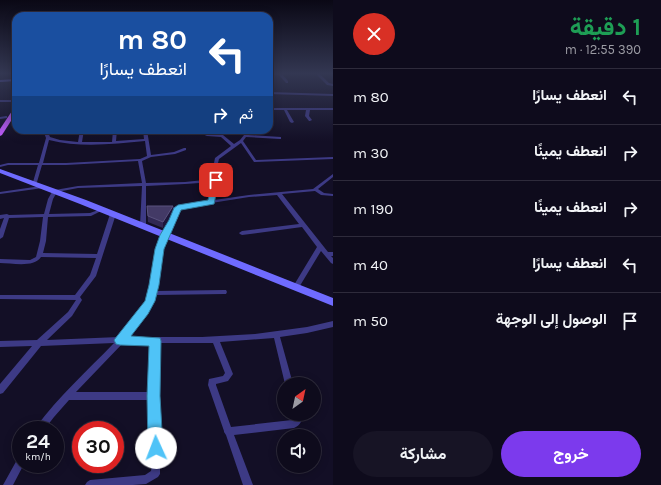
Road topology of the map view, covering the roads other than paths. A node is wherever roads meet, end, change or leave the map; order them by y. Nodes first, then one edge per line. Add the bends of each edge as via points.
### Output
1 (12, 101) edge
2 (0, 102) edge
3 (12, 106) edge
4 (273, 109) edge
5 (286, 109) junction
6 (308, 109) junction
7 (333, 109) edge
8 (12, 115) edge
9 (3, 118) edge
10 (310, 120) dead end
11 (292, 122) dead end
12 (0, 127) edge
13 (0, 134) edge
14 (46, 134) edge
15 (81, 134) edge
16 (115, 134) edge
17 (145, 134) edge
18 (205, 134) edge
19 (246, 136) joint
20 (48, 138) junction
21 (280, 138) dead end
22 (146, 140) junction
23 (241, 141) junction
24 (114, 142) junction
25 (80, 143) junction
26 (234, 146) junction
27 (185, 149) dead end
28 (149, 156) junction
29 (333, 158) edge
30 (140, 160) junction
31 (40, 164) junction
32 (0, 166) edge
33 (0, 171) edge
34 (333, 175) edge
35 (216, 180) junction
36 (143, 184) junction
37 (38, 185) junction
38 (315, 189) junction
39 (54, 191) junction
40 (278, 193) junction
41 (0, 194) edge
42 (333, 195) edge
43 (211, 202) junction
44 (101, 210) junction
45 (144, 210) junction
46 (151, 210) edge
47 (113, 214) junction
48 (0, 216) edge
49 (7, 216) junction
50 (45, 216) junction
51 (303, 225) junction
52 (143, 226) junction
53 (242, 233) dead end
54 (165, 235) junction
55 (0, 237) edge
56 (320, 247) junction
57 (326, 254) junction
58 (333, 254) edge
59 (39, 256) junction
60 (99, 256) junction
61 (0, 261) edge
62 (333, 262) edge
63 (296, 287) junction
64 (224, 292) dead end
65 (153, 293) junction
66 (0, 297) edge
67 (77, 297) junction
68 (333, 302) edge
69 (333, 324) edge
70 (276, 334) junction
71 (120, 340) junction
72 (216, 340) junction
73 (156, 341) junction
74 (0, 344) edge
75 (38, 344) junction
76 (287, 377) edge
77 (0, 390) edge
78 (68, 396) junction
79 (154, 396) junction
80 (46, 421) edge
81 (297, 421) edge
82 (228, 432) junction
83 (14, 473) edge
84 (8, 485) edge
85 (90, 485) edge
86 (248, 485) edge

1 - 2 street
3 - 9 main road
4 - 5 street
5 - 6 street
5 - 11 street
6 - 7 street
6 - 10 street via 307,116
8 - 13 main road
9 - 12 main road
14 - 20 street
15 - 25 street
16 - 24 street
17 - 22 street
18 - 26 street via 223,136
19 - 21 street
19 - 23 street
20 - 25 street
20 - 31 street
22 - 24 street
22 - 28 street
23 - 26 street
23 - 29 street via 255,161
24 - 25 street
26 - 35 street via 218,158
27 - 28 street via 175,153
28 - 30 street
30 - 31 street
30 - 36 street
31 - 32 street
31 - 37 street
32 - 37 main road
33 - 37 main road
34 - 38 street
35 - 36 street
35 - 43 street
36 - 39 street via 78,187
36 - 45 street
37 - 39 main road
37 - 41 street
38 - 40 street
38 - 42 street
39 - 44 main road
39 - 50 street
40 - 43 street
40 - 51 street
43 - 54 street via 175,208 174,220
44 - 47 main road
44 - 50 street via 87,215
45 - 46 street
45 - 52 street
47 - 52 main road
47 - 60 street
48 - 49 street
49 - 50 street
49 - 55 street
50 - 59 street
51 - 53 street
51 - 56 street
52 - 54 main road
54 - 63 main road
54 - 65 street via 159,249
56 - 57 street
56 - 63 street
57 - 58 street
57 - 62 street
59 - 60 street
59 - 61 street via 31,262
60 - 67 street via 93,276
63 - 68 main road
64 - 65 street
65 - 71 street via 144,311
66 - 67 street
67 - 75 street via 79,300 70,314
69 - 70 street
70 - 72 street
70 - 76 street
71 - 73 street
71 - 75 street
71 - 78 street
72 - 73 street
72 - 82 street via 229,374 226,378 213,380 211,383
73 - 79 street
74 - 75 street
75 - 77 street
78 - 79 street
78 - 80 street
79 - 85 street via 155,474 146,479
81 - 82 street via 294,424
82 - 86 street
83 - 84 street

